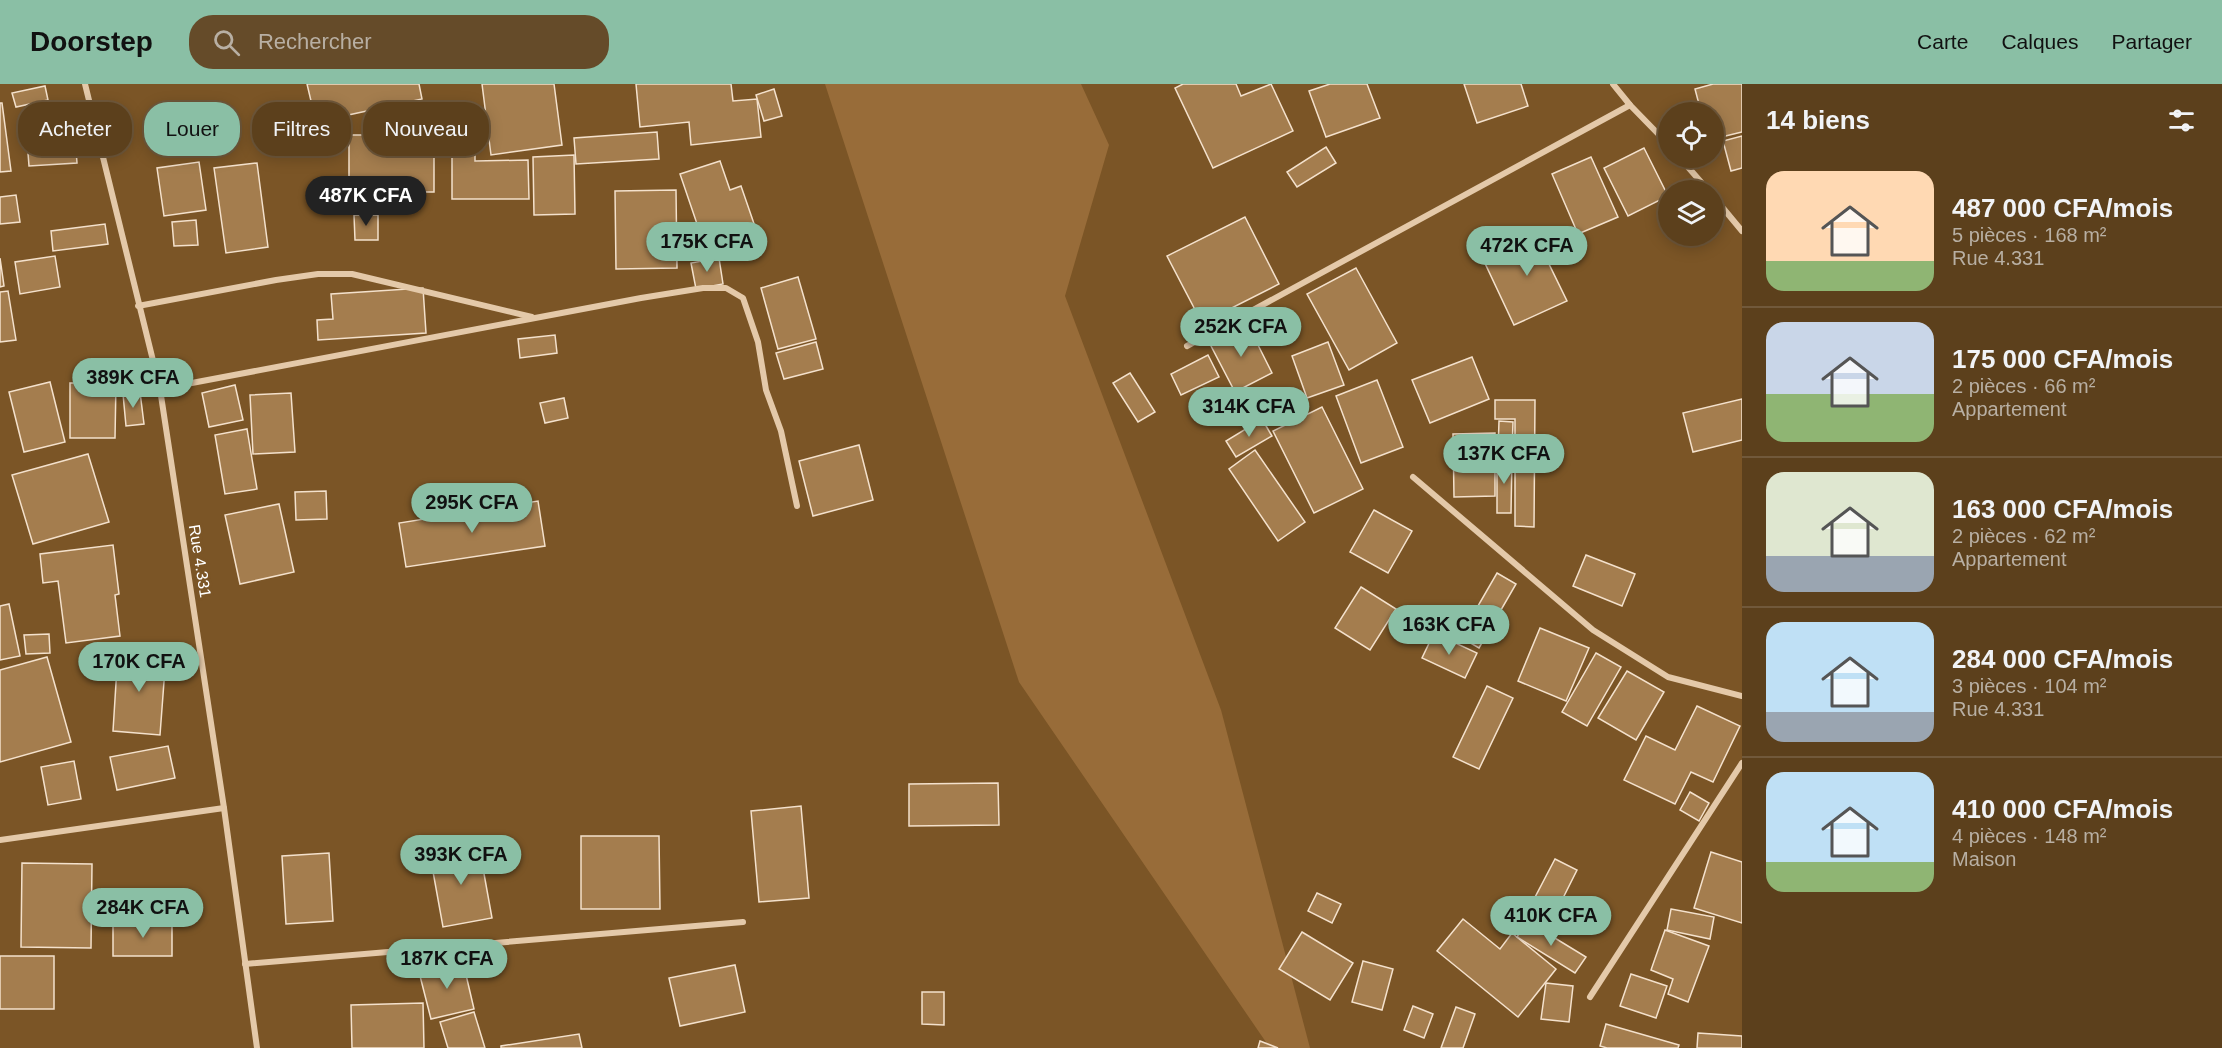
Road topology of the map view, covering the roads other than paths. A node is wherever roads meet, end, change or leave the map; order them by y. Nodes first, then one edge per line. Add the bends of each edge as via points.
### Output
1 (85, 84) edge
2 (1613, 84) edge
3 (1630, 105) junction
4 (1658, 134) edge
5 (1689, 168) edge
6 (1699, 180) edge
7 (1724, 209) edge
8 (1742, 231) edge
9 (138, 306) junction
10 (536, 318) junction
11 (1187, 346) dead end
12 (160, 389) junction
13 (1413, 477) dead end
14 (796, 506) dead end
15 (1742, 696) edge
16 (1742, 763) edge
17 (224, 808) junction
18 (0, 840) edge
19 (743, 922) dead end
20 (245, 964) junction
21 (1590, 997) dead end
22 (257, 1048) edge

1 - 9 street, Rue 4.331
2 - 3 street
3 - 4 street
3 - 11 street
5 - 6 street
7 - 8 street
9 - 10 street via 276,280 352,274
9 - 12 street, Rue 4.331
10 - 12 street
10 - 14 street via 703,288 726,288 743,298 758,342 766,390 781,431
12 - 17 street, Rue 4.331
13 - 15 street via 1593,630 1668,677
16 - 21 street
17 - 18 street
17 - 20 street, Rue 4.331
19 - 20 street
20 - 22 street, Rue 4.331

